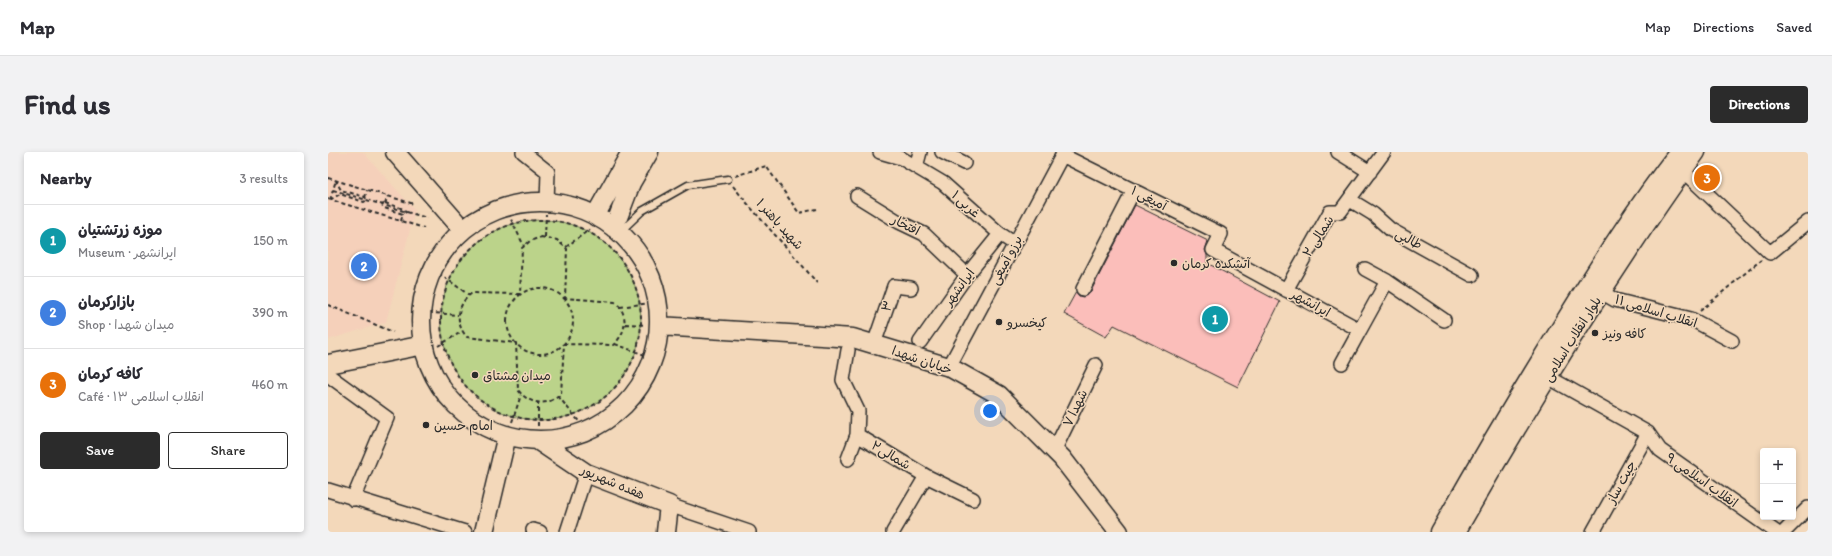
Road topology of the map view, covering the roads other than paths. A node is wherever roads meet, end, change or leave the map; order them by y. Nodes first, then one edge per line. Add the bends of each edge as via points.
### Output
1 (395, 152) edge
2 (523, 152) edge
3 (631, 152) edge
4 (649, 152) edge
5 (880, 152) edge
6 (920, 152) edge
7 (942, 152) edge
8 (1338, 152) edge
9 (1384, 152) edge
10 (1679, 152) edge
11 (1696, 152) edge
12 (1063, 153) edge
13 (960, 158) edge
14 (916, 167) junction
15 (1682, 171) junction
16 (1370, 172) junction
17 (728, 179) road end
18 (1134, 190) junction
19 (857, 196) dead end
20 (1350, 200) junction
21 (547, 202) junction
22 (1808, 222) edge
23 (607, 224) junction
24 (463, 230) junction
25 (1000, 234) junction
26 (1015, 244) junction
27 (1213, 250) joint
28 (1365, 269) dead end
29 (967, 275) junction
30 (1472, 275) dead end
31 (1387, 282) junction
32 (911, 288) dead end
33 (1083, 289) dead end
34 (1286, 290) junction
35 (1601, 292) junction
36 (1444, 320) dead end
37 (658, 326) junction
38 (1360, 330) junction
39 (1732, 341) dead end
40 (920, 342) dead end
41 (874, 344) junction
42 (425, 349) junction
43 (848, 350) dead end
44 (1342, 363) dead end
45 (328, 364) edge
46 (1096, 365) dead end
47 (949, 367) junction
48 (328, 375) edge
49 (1548, 377) junction
50 (1648, 433) junction
51 (507, 435) junction
52 (857, 435) junction
53 (537, 440) junction
54 (1054, 451) junction
55 (848, 459) dead end
56 (586, 473) junction
57 (926, 476) junction
58 (328, 490) edge
59 (353, 499) junction
60 (973, 499) dead end
61 (669, 505) junction
62 (1808, 508) edge
63 (465, 532) edge
64 (484, 532) edge
65 (567, 532) edge
66 (666, 532) edge
67 (749, 532) edge
68 (893, 532) edge
69 (1119, 532) edge
70 (1440, 532) edge
71 (1456, 532) edge
72 (1593, 532) edge
73 (1776, 532) edge
74 (1784, 532) edge

1 - 24 main road
2 - 21 street via 548,172
3 - 23 main road
4 - 23 main road
5 - 14 street, ۱ غربی via 902,158
6 - 14 street
7 - 13 street
8 - 16 street
9 - 16 street, ۲ شمالی
10 - 70 main road, بلوار انقلاب اسلامی via 1624,228 1583,291
11 - 15 main road, بلوار انقلاب اسلامی
12 - 18 street, آمیغی ۱
12 - 26 street, برزو آمیغی
14 - 25 street, ۱ غربی via 943,183
15 - 22 street via 1770,253
15 - 35 main road, بلوار انقلاب اسلامی
16 - 20 street, ۲ شمالی
17 - 23 lane via 688,184 642,211
18 - 27 street, آمیغی ۱ via 1221,234
18 - 33 street
19 - 29 street, افتخار via 898,222 924,234
20 - 30 street, طالبی via 1373,214 1391,230
20 - 34 street, ۲ شمالی via 1340,212 1330,212
21 - 23 main road via 571,207
21 - 24 main road via 505,208 483,217
23 - 37 main road via 634,249 649,274 648,303
24 - 42 main road via 446,248 433,268 422,312
25 - 26 street, ۱ غربی
25 - 29 street, ایرانشهر
26 - 47 street, برزو آمیغی
27 - 34 street, ایرانشهر
28 - 31 street
29 - 40 street, ایرانشهر
31 - 36 street
31 - 38 street
32 - 41 street, ۳ via 894,286
34 - 38 street, ایرانشهر
35 - 39 street, انقلاب اسلامی ۱۱ via 1615,300 1691,318
35 - 49 main road, بلوار انقلاب اسلامی
37 - 41 main road, خیابان شهدا via 853,338
37 - 53 main road via 653,358 641,384 622,407 586,430 557,438
38 - 44 street
41 - 47 main road, خیابان شهدا
42 - 45 main road
42 - 51 main road via 438,380 456,404 480,423
43 - 52 street via 843,380 858,411
46 - 54 street, شهدا ۷
47 - 54 main road, خیابان شهدا via 999,395
48 - 59 street via 388,418
49 - 50 street, انقلاب اسلامی ۹
49 - 71 main road, بلوار انقلاب اسلامی
50 - 72 street, چیت ساز
50 - 73 street, انقلاب اسلامی ۹ via 1660,450
51 - 53 main road
51 - 64 main road
52 - 55 street
52 - 57 street, شمالی۲
53 - 56 main road, هفده شهریور
54 - 69 main road, خیابان شهدا
56 - 61 main road, هفده شهریور
56 - 65 street
57 - 60 street, شمالی۲
57 - 68 street, شمالی۲
58 - 59 street
59 - 63 street
61 - 66 main road
61 - 67 street
62 - 74 street

